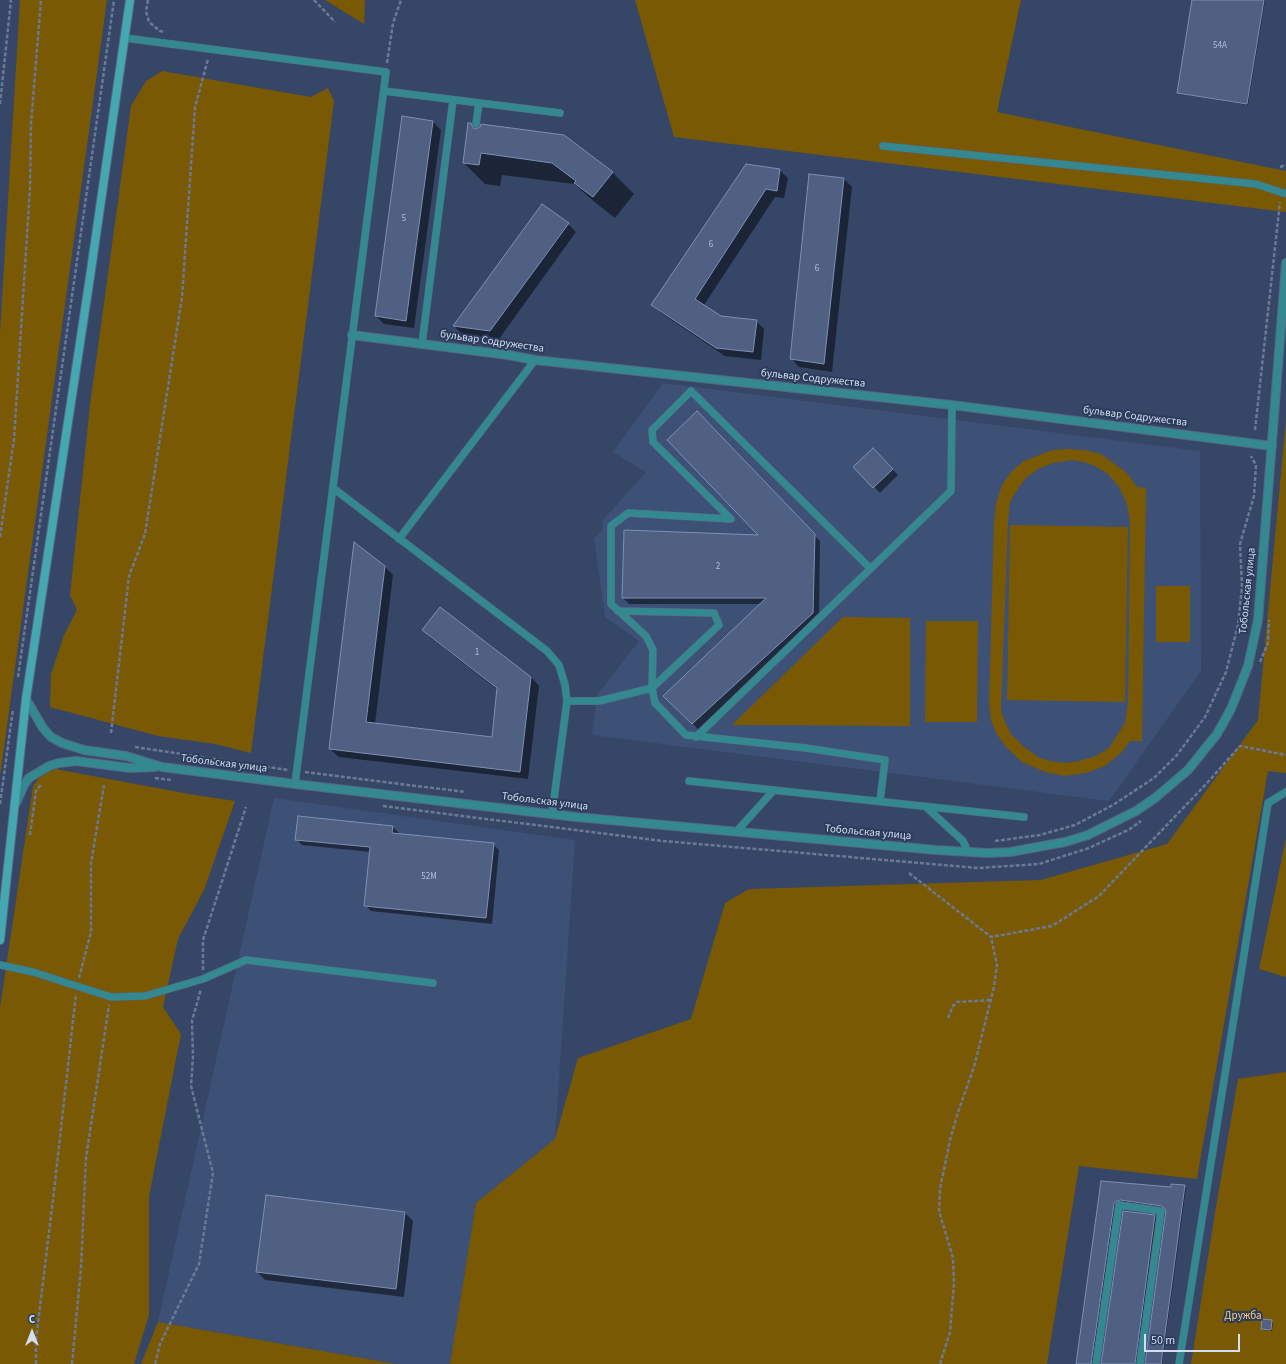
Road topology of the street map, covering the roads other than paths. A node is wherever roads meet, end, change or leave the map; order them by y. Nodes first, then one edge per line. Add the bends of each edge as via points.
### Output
1 (130, 0) edge
2 (125, 38) junction
3 (384, 91) junction
4 (453, 100) junction
5 (479, 103) junction
6 (560, 113) dead end
7 (476, 124) dead end
8 (883, 146) dead end
9 (1286, 194) edge
10 (1286, 263) edge
11 (352, 335) junction
12 (422, 344) junction
13 (535, 360) junction
14 (952, 404) junction
15 (1272, 446) junction
16 (333, 488) junction
17 (399, 539) junction
18 (870, 568) junction
19 (618, 611) junction
20 (652, 688) junction
21 (26, 699) junction
22 (566, 701) junction
23 (696, 737) junction
24 (162, 767) junction
25 (689, 781) dead end
26 (295, 784) junction
27 (774, 790) junction
28 (1286, 792) edge
29 (880, 802) junction
30 (14, 807) junction
31 (926, 807) junction
32 (552, 814) junction
33 (1024, 817) dead end
34 (736, 832) junction
35 (968, 852) junction
36 (0, 940) edge
37 (0, 965) edge
38 (433, 983) dead end
39 (1096, 1364) edge
40 (1140, 1364) edge
41 (1179, 1364) edge

1 - 2 street
2 - 3 lane via 386,72
2 - 21 street
3 - 4 lane
3 - 11 lane
4 - 5 lane
4 - 12 lane
5 - 6 lane
5 - 7 lane
8 - 9 lane via 1256,184
10 - 15 street, Тобольская улица
11 - 12 street, бульвар Содружества
11 - 16 lane
12 - 13 street, бульвар Содружества
13 - 14 street, бульвар Содружества
13 - 17 lane
14 - 15 street, бульвар Содружества
14 - 18 lane via 950,490
15 - 35 street, Тобольская улица via 1258,620 1253,648 1231,709 1217,734 1188,770 1155,798 1088,835 1016,851
16 - 17 lane
16 - 26 lane
17 - 22 lane via 547,651 559,665 565,685
18 - 19 lane via 691,391 652,430 653,442 731,519 628,513 611,526 611,604
18 - 23 lane
19 - 20 lane via 646,636 653,650
19 - 20 lane via 714,613 719,625
20 - 22 lane via 599,701
20 - 23 lane via 656,703 686,736
21 - 24 street, Тобольская улица via 51,737 62,743 84,750 126,756
21 - 30 street
22 - 32 lane
23 - 29 lane via 806,748 885,760
24 - 26 street, Тобольская улица
24 - 30 street via 130,768 76,761 59,763 29,778
25 - 27 lane
26 - 32 street, Тобольская улица
27 - 29 lane
27 - 34 lane
28 - 41 lane via 1268,803
29 - 31 lane
30 - 36 street
31 - 33 lane
31 - 35 lane via 963,841
32 - 34 street, Тобольская улица
34 - 35 street, Тобольская улица
37 - 38 lane via 33,972 111,997 146,996 203,979 246,960
39 - 40 lane via 1119,1205 1161,1211

